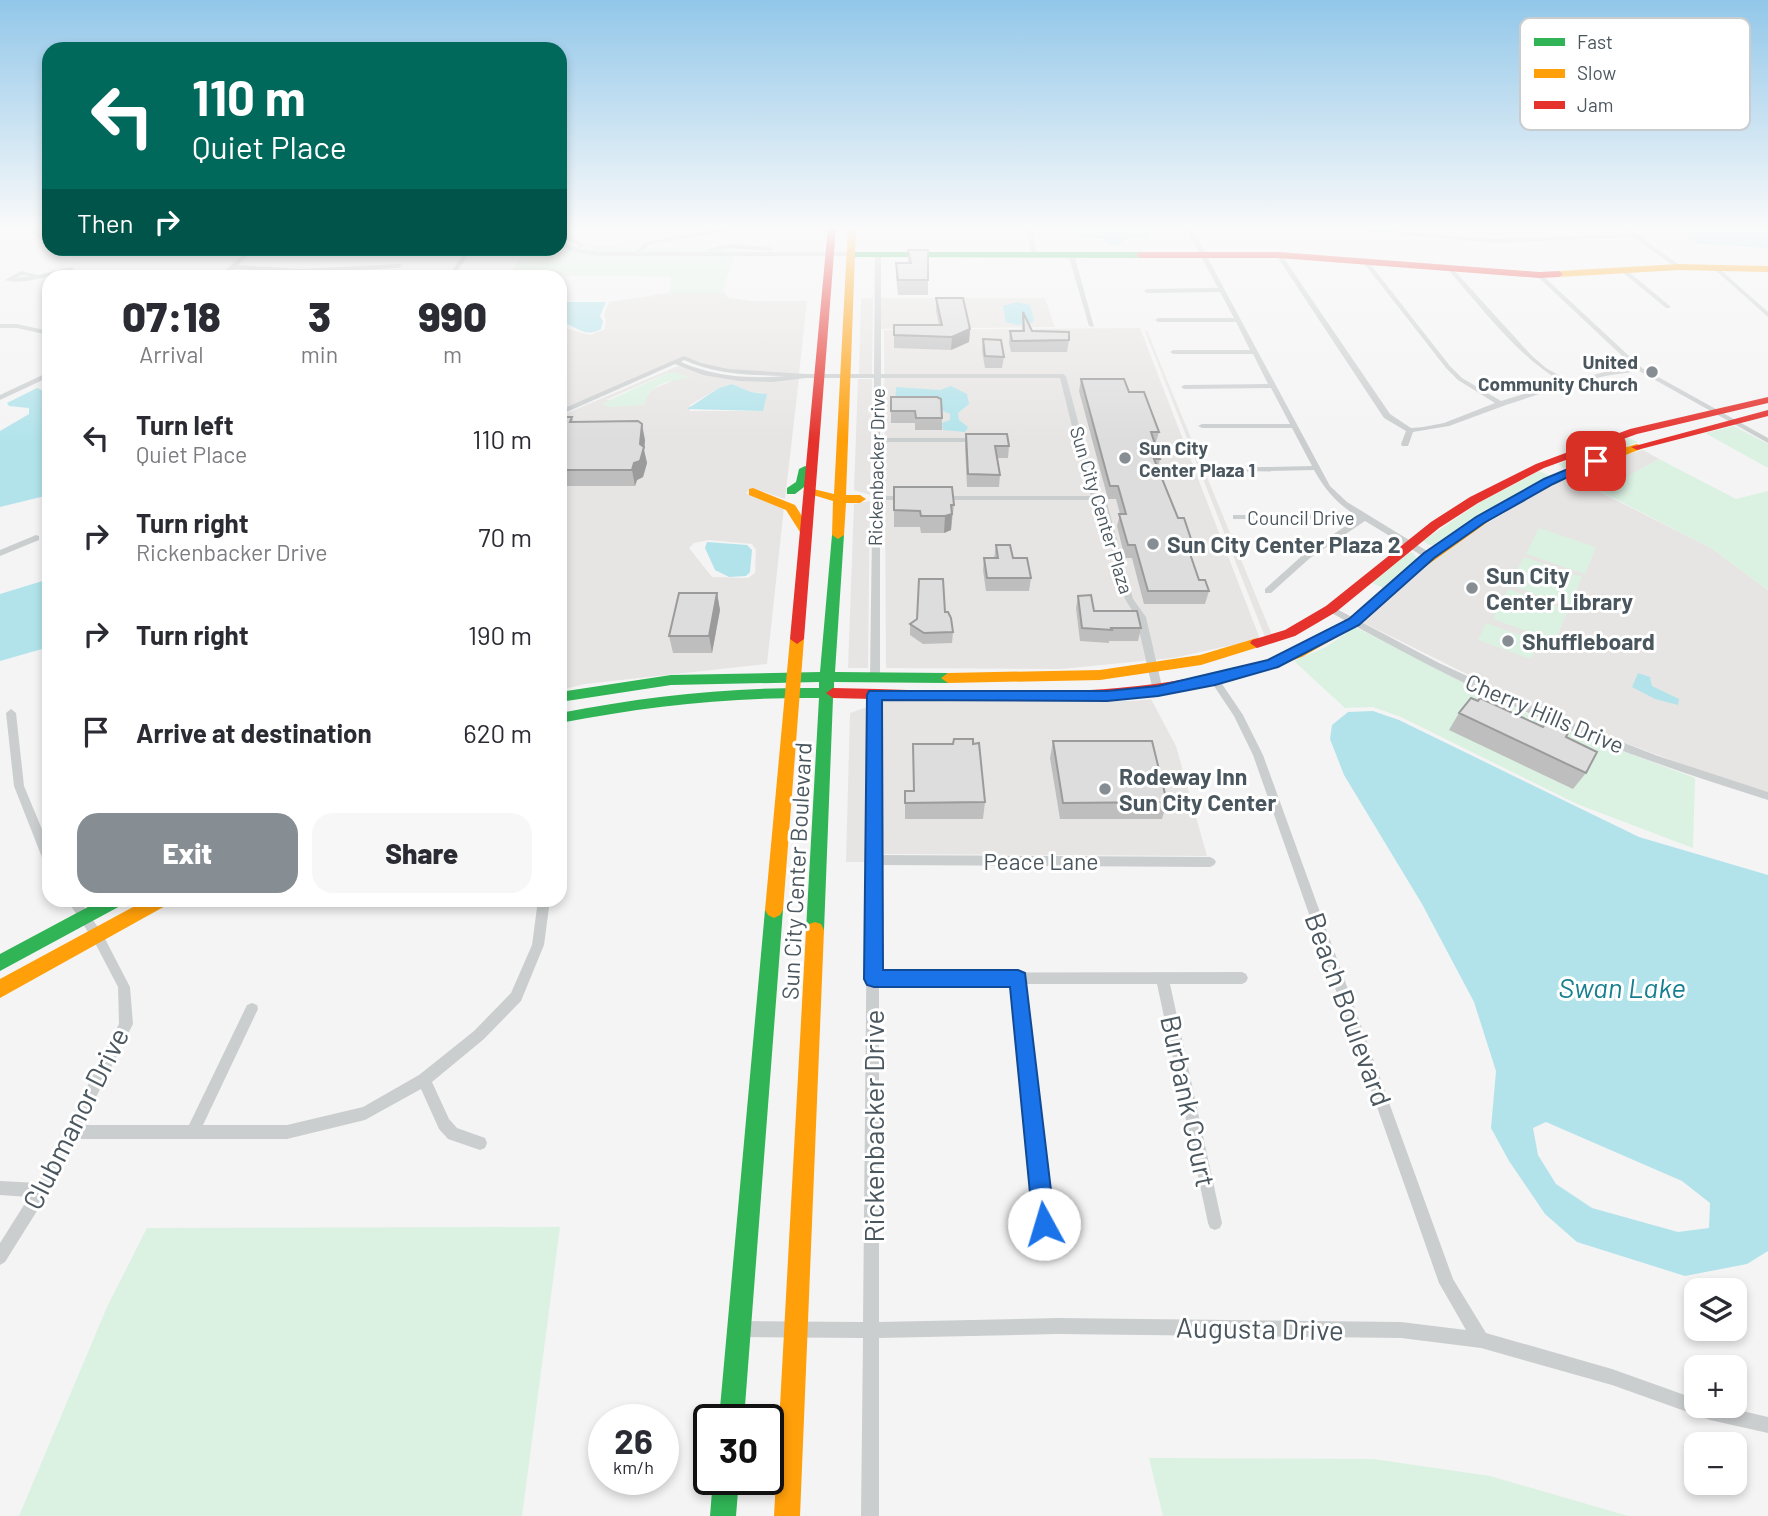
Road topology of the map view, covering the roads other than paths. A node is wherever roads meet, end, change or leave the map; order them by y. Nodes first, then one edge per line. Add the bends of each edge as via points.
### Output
1 (823, 298) edge
2 (849, 298) edge
3 (878, 298) edge
4 (1084, 298) edge
5 (1226, 298) edge
6 (1308, 298) edge
7 (1394, 298) edge
8 (1476, 298) edge
9 (1563, 298) edge
10 (1657, 298) edge
11 (1749, 298) edge
12 (1668, 307) dead end
13 (1768, 315) edge
14 (1158, 320) dead end
15 (1239, 320) junction
16 (0, 326) edge
17 (1092, 326) dead end
18 (42, 332) edge
19 (1172, 352) dead end
20 (1254, 352) junction
21 (675, 362) junction
22 (1640, 369) junction
23 (813, 376) junction
24 (845, 376) junction
25 (42, 377) edge
26 (877, 377) junction
27 (1570, 384) junction
28 (1272, 386) junction
29 (1184, 387) dead end
30 (0, 398) edge
31 (1768, 400) edge
32 (1501, 404) junction
33 (567, 410) edge
34 (1712, 411) junction
35 (1768, 413) edge
36 (1729, 421) junction
37 (1202, 426) dead end
38 (1293, 426) junction
39 (814, 430) junction
40 (1410, 430) junction
41 (1634, 431) junction
42 (876, 440) junction
43 (994, 440) edge
44 (1652, 441) junction
45 (1768, 441) edge
46 (1405, 444) dead end
47 (1315, 468) junction
48 (1220, 470) dead end
49 (791, 491) dead end
50 (753, 492) dead end
51 (809, 492) junction
52 (840, 492) junction
53 (916, 498) edge
54 (929, 498) edge
55 (1099, 498) junction
56 (867, 499) junction
57 (839, 517) junction
58 (1237, 517) dead end
59 (1365, 517) junction
60 (805, 537) junction
61 (36, 538) dead end
62 (1409, 544) junction
63 (0, 552) edge
64 (1429, 556) junction
65 (1268, 591) dead end
66 (1331, 608) junction
67 (1354, 622) junction
68 (1258, 645) junction
69 (1275, 663) junction
70 (1154, 669) junction
71 (794, 675) junction
72 (827, 676) junction
73 (1215, 680) junction
74 (874, 687) junction
75 (1158, 691) junction
76 (793, 692) junction
77 (827, 693) junction
78 (567, 697) edge
79 (11, 713) dead end
80 (567, 717) edge
81 (1768, 796) edge
82 (42, 843) edge
83 (873, 860) junction
84 (1210, 862) dead end
85 (77, 907) edge
86 (104, 907) edge
87 (149, 907) edge
88 (543, 907) edge
89 (84, 919) junction
90 (98, 937) junction
91 (0, 964) edge
92 (1162, 978) junction
93 (1242, 978) dead end
94 (874, 979) junction
95 (1018, 979) junction
96 (0, 989) edge
97 (252, 1009) dead end
98 (424, 1080) junction
99 (193, 1131) junction
100 (70, 1132) junction
101 (480, 1143) dead end
102 (0, 1188) edge
103 (42, 1190) junction
104 (1215, 1223) dead end
105 (1044, 1224) dead end
106 (0, 1256) edge
107 (739, 1329) junction
108 (796, 1330) junction
109 (872, 1330) junction
110 (1481, 1340) junction
111 (732, 1404) edge
112 (1768, 1425) edge
113 (725, 1495) edge
114 (723, 1516) edge
115 (788, 1516) edge
116 (870, 1516) edge

1 - 23 street, Sun City Center Boulevard
2 - 24 street, Sun City Center Boulevard
3 - 26 street, Rickenbacker Drive
4 - 17 street
5 - 15 street, Council Drive
6 - 40 street via 1387,416
7 - 32 street via 1460,379
8 - 27 street via 1529,356
9 - 22 street
10 - 12 street
11 - 13 street
14 - 15 street
15 - 20 street, Council Drive
16 - 18 street
19 - 20 street
20 - 28 street, Council Drive
21 - 23 street via 695,372 731,378
21 - 23 street via 684,358 728,371
21 - 33 street
22 - 27 street
22 - 34 street
23 - 24 street, Sun City Center Plaza
23 - 39 street, Sun City Center Boulevard
24 - 26 street, Sun City Center Plaza
24 - 52 street, Sun City Center Boulevard
25 - 30 street
26 - 42 street, Rickenbacker Drive
26 - 55 street, Sun City Center Plaza via 1063,376 1092,491
27 - 32 street
28 - 29 street
28 - 38 street, Council Drive
31 - 34 street
32 - 40 street via 1446,426
34 - 36 street
34 - 41 street
35 - 36 street
36 - 44 street
36 - 45 street
37 - 38 street
38 - 47 street, Council Drive
39 - 49 street via 804,480
39 - 51 street, Sun City Center Boulevard
40 - 46 street
41 - 44 street
41 - 62 street via 1540,466 1474,500
42 - 43 street
42 - 56 street, Rickenbacker Drive
44 - 64 street via 1549,482 1480,520
47 - 48 street
47 - 59 street, Council Drive via 1344,504
50 - 60 street via 791,507 800,517
51 - 52 street
51 - 60 street, Sun City Center Boulevard
52 - 56 street
52 - 57 street, Sun City Center Boulevard
53 - 56 street
54 - 55 street
55 - 70 street, Sun City Center Plaza via 1129,599 1141,617
56 - 57 street via 849,503
56 - 74 street, Rickenbacker Drive
57 - 72 street, Sun City Center Boulevard
58 - 59 street, Council Drive
59 - 62 street, Council Drive
59 - 65 street, Council Drive via 1307,556
60 - 71 street, Sun City Center Boulevard
61 - 63 street
62 - 64 street, Council Drive
62 - 66 street
64 - 67 street
66 - 67 street, Cherry Hills Drive
66 - 68 street via 1290,633
67 - 69 street
67 - 81 street, Cherry Hills Drive via 1545,718
68 - 69 street
68 - 70 street
69 - 73 street
70 - 74 street
70 - 75 street, Sun City Center Plaza
71 - 72 street
71 - 76 street, Sun City Center Boulevard
71 - 78 street via 684,679
72 - 74 street
72 - 77 street, Sun City Center Boulevard
73 - 75 street
73 - 110 street, Beach Boulevard via 1258,755 1447,1283
74 - 75 street via 1107,696
74 - 77 street
74 - 83 street, Rickenbacker Drive
76 - 77 street
76 - 80 street via 698,696
76 - 107 street, Sun City Center Boulevard
77 - 108 street, Sun City Center Boulevard
79 - 82 street via 19,786
83 - 84 street, Peace Lane
83 - 94 street, Rickenbacker Drive
85 - 89 street, Clubmanor Drive
86 - 89 street
87 - 90 street
88 - 98 street via 538,944 516,997
89 - 90 street, Clubmanor Drive
89 - 91 street
90 - 96 street
90 - 100 street, Clubmanor Drive via 124,987 126,1024
92 - 93 street
92 - 95 street
92 - 104 street, Burbank Court
94 - 95 street
94 - 109 street, Rickenbacker Drive
95 - 105 street
97 - 99 street
98 - 99 street via 365,1113 287,1132
98 - 101 street via 444,1124 453,1134
99 - 100 street
100 - 103 street, Clubmanor Drive
102 - 103 street
103 - 106 street, Clubmanor Drive
107 - 108 street, Augusta Drive
107 - 111 street, Sun City Center Boulevard
108 - 109 street, Augusta Drive
108 - 115 street, Sun City Center Boulevard
109 - 110 street, Augusta Drive via 1057,1326 1401,1330
109 - 116 street, Rickenbacker Drive
110 - 112 street, Augusta Drive via 1612,1377 1710,1412
113 - 114 street

